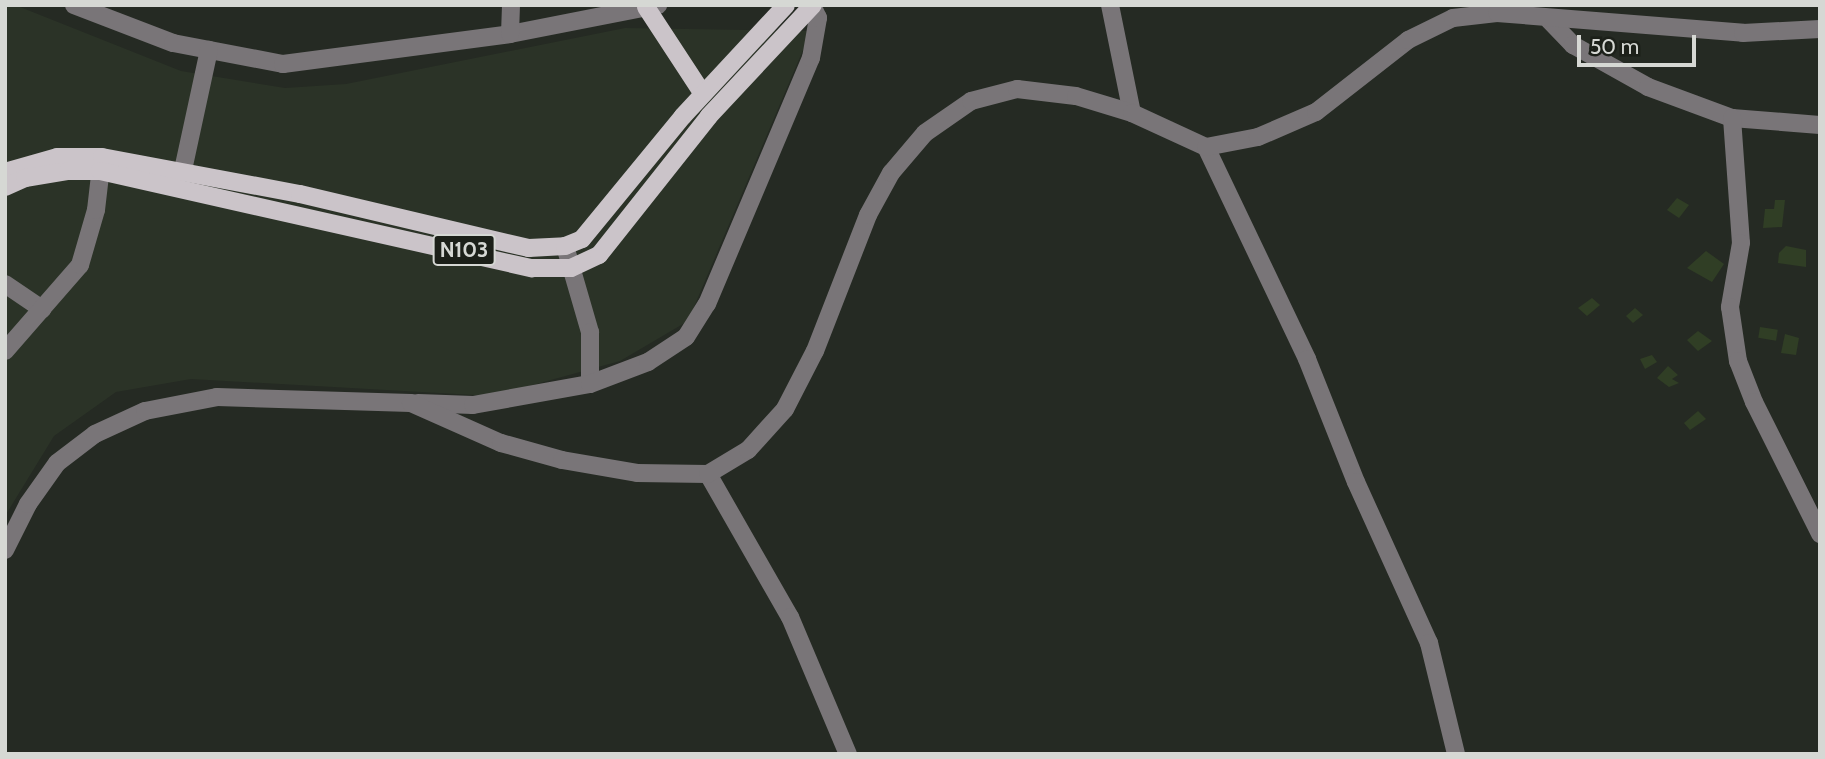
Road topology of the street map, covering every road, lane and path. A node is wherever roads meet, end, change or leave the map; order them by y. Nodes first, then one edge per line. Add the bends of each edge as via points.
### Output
1 (74, 5) edge
2 (511, 5) edge
3 (786, 5) edge
4 (812, 5) edge
5 (1110, 5) edge
6 (652, 6) edge
7 (1549, 20) junction
8 (1820, 29) edge
9 (510, 34) junction
10 (209, 50) junction
11 (703, 94) junction
12 (1132, 113) junction
13 (1732, 118) junction
14 (1820, 125) edge
15 (1206, 147) junction
16 (101, 164) junction
17 (183, 170) junction
18 (5, 172) edge
19 (5, 187) edge
20 (300, 194) junction
21 (295, 214) junction
22 (565, 246) junction
23 (571, 268) junction
24 (5, 284) edge
25 (42, 309) junction
26 (5, 351) edge
27 (590, 384) junction
28 (411, 403) junction
29 (708, 474) junction
30 (1820, 534) edge
31 (5, 550) edge
32 (848, 754) edge
33 (1456, 754) edge

1 - 10 street via 173,43
2 - 9 street
3 - 11 main road
4 - 23 main road, N103 via 693,134 598,255
4 - 27 street via 818,18 811,58 707,304 685,337 649,362
5 - 12 street
6 - 9 street
6 - 11 main road
7 - 8 street via 1743,33
7 - 13 street via 1573,45 1648,87
7 - 15 street via 1497,13 1453,18 1408,40 1316,112 1258,138
9 - 10 street via 283,64
10 - 17 street
11 - 22 main road via 582,239
12 - 15 street via 1166,133
12 - 29 street via 1076,96 1017,89 971,101 925,133 891,173 868,215 815,351 785,409 748,450
13 - 14 street
13 - 30 street via 1741,243 1730,307 1738,361
15 - 33 street via 1307,359 1361,494 1429,643
16 - 17 main road, N103
16 - 18 main road, N103 via 57,158
16 - 19 main road, N103 via 25,178
16 - 21 main road, N103
16 - 25 street via 96,210 80,265
17 - 20 main road, N103
20 - 21 main road
20 - 22 main road, N103 via 529,248
21 - 23 main road, N103 via 531,268
22 - 23 street
23 - 27 street via 590,332
24 - 25 street
25 - 26 street
27 - 28 street via 473,405
28 - 29 street via 500,443 562,460 637,473
28 - 31 street via 217,397 145,411 95,434 57,463 28,504
29 - 32 street via 790,617

